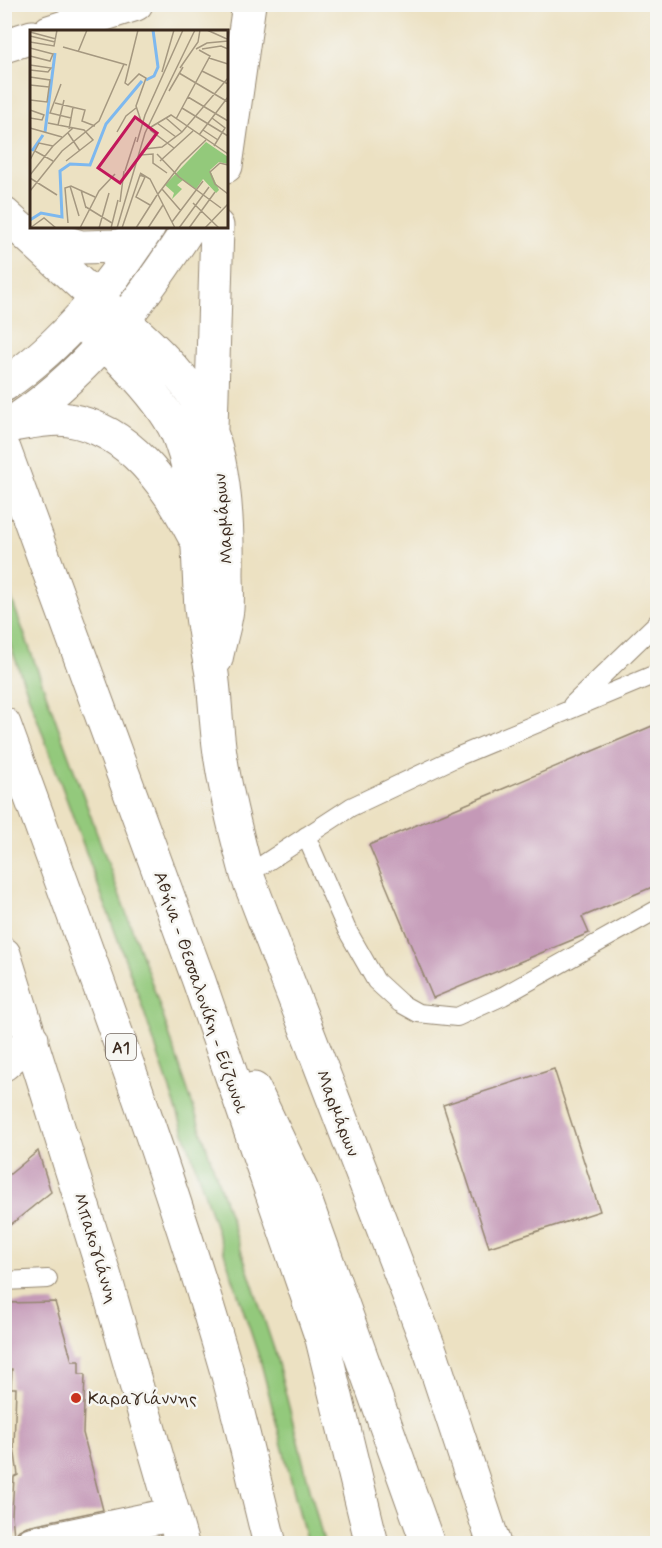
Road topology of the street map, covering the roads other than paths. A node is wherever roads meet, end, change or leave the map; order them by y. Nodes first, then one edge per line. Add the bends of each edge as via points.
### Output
1 (136, 4) edge
2 (249, 4) edge
3 (101, 9) edge
4 (54, 30) edge
5 (30, 38) edge
6 (4, 46) edge
7 (241, 61) junction
8 (228, 85) edge
9 (228, 152) edge
10 (12, 221) edge
11 (30, 228) edge
12 (31, 228) edge
13 (189, 228) edge
14 (217, 228) edge
15 (144, 233) edge
16 (87, 309) junction
17 (114, 332) junction
18 (4, 385) edge
19 (211, 433) junction
20 (6, 434) edge
21 (198, 545) junction
22 (657, 622) edge
23 (657, 672) edge
24 (212, 675) junction
25 (564, 712) junction
26 (4, 724) edge
27 (306, 836) junction
28 (247, 875) junction
29 (657, 909) edge
30 (4, 954) edge
31 (199, 981) junction
32 (32, 1039) junction
33 (4, 1064) edge
34 (48, 1279) dead end
35 (4, 1281) edge
36 (178, 1529) edge
37 (31, 1544) edge
38 (270, 1544) edge
39 (372, 1544) edge
40 (428, 1544) edge
41 (494, 1544) edge

1 - 3 main road
2 - 7 main road
3 - 4 main road
5 - 6 main road
7 - 8 main road
7 - 9 main road
10 - 11 main road
10 - 16 main road, Μαρμάρων
12 - 15 main road via 81,247 118,246
13 - 17 main road
14 - 19 main road
15 - 16 main road
16 - 17 main road, Μαρμάρων
16 - 18 main road via 50,350
17 - 19 main road, Μαρμάρων via 180,377 199,403
17 - 20 main road via 75,374
17 - 21 main road, Μαρμάρων via 180,440 194,493
19 - 24 main road, Μαρμάρων via 224,490 228,544 227,610
20 - 21 main road via 38,420 70,420 121,442 158,477
20 - 31 main road, Αθήνα - Θεσσαλονίκη - Εύζωνοι via 17,482
21 - 24 main road, Μαρμάρων via 201,607
22 - 25 lane
23 - 25 lane
24 - 28 main road, Μαρμάρων via 221,758
25 - 27 lane via 351,807
26 - 38 main road, Α1 via 174,1202 227,1373
27 - 28 lane
27 - 29 lane via 347,930 376,981 418,1013 457,1017 503,996
28 - 41 main road, Μαρμάρων via 431,1353
30 - 32 main road, Μπακογιάννη
31 - 39 main road, Αθήνα - Θεσσαλονίκη - Εύζωνοι via 322,1339
31 - 40 main road via 301,1188
32 - 33 main road
32 - 36 main road, Μπακογιάννη
34 - 35 lane
36 - 37 main road

